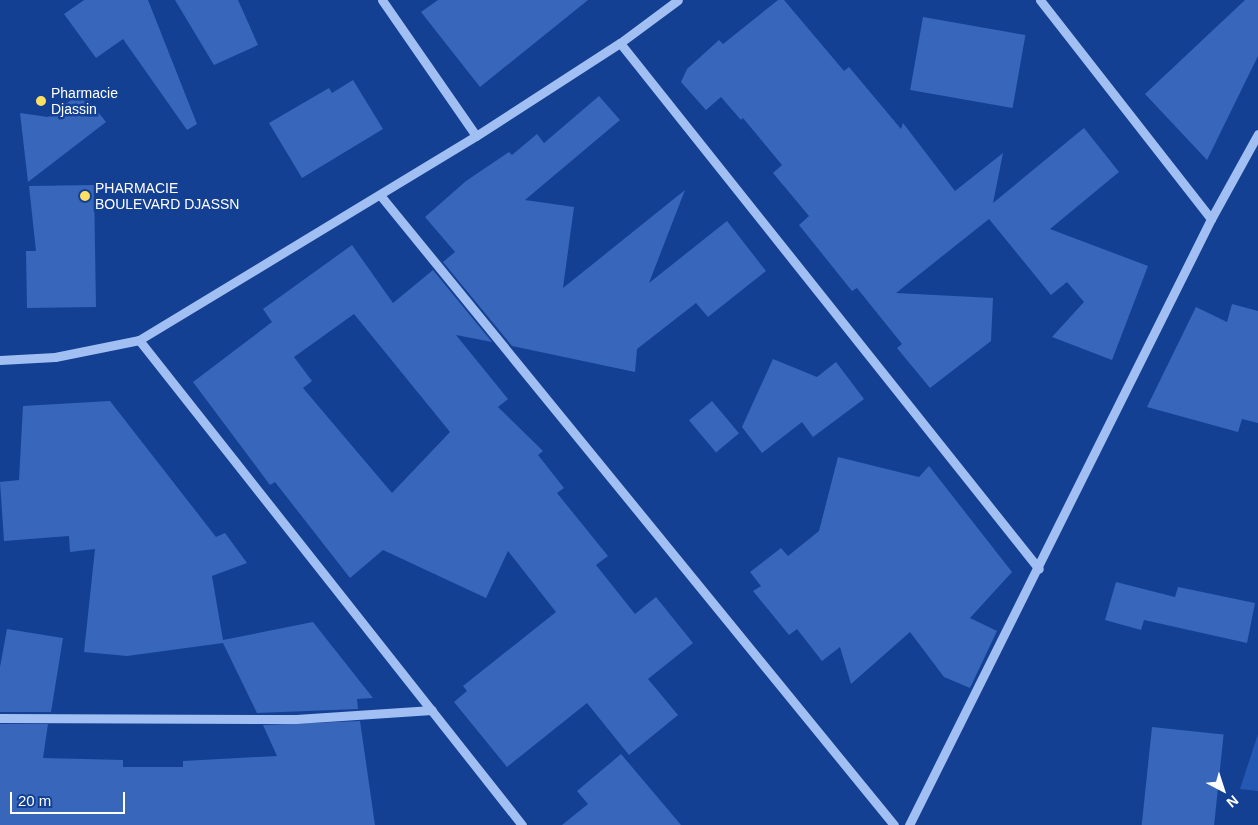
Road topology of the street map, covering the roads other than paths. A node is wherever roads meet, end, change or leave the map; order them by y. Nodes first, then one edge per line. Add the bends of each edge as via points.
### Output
1 (382, 0) edge
2 (678, 0) edge
3 (1040, 0) edge
4 (620, 43) junction
5 (1258, 134) edge
6 (476, 136) junction
7 (380, 195) junction
8 (1211, 219) junction
9 (139, 340) junction
10 (0, 360) edge
11 (1039, 569) junction
12 (432, 710) junction
13 (0, 718) edge
14 (522, 825) edge
15 (894, 825) edge
16 (909, 825) edge

1 - 6 street
2 - 4 street
3 - 8 street
4 - 6 street
4 - 11 street
5 - 8 street
6 - 7 street
7 - 9 street
7 - 15 street
8 - 11 street
9 - 10 street via 55,357
9 - 12 street
11 - 16 street
12 - 13 street via 296,719
12 - 14 street

